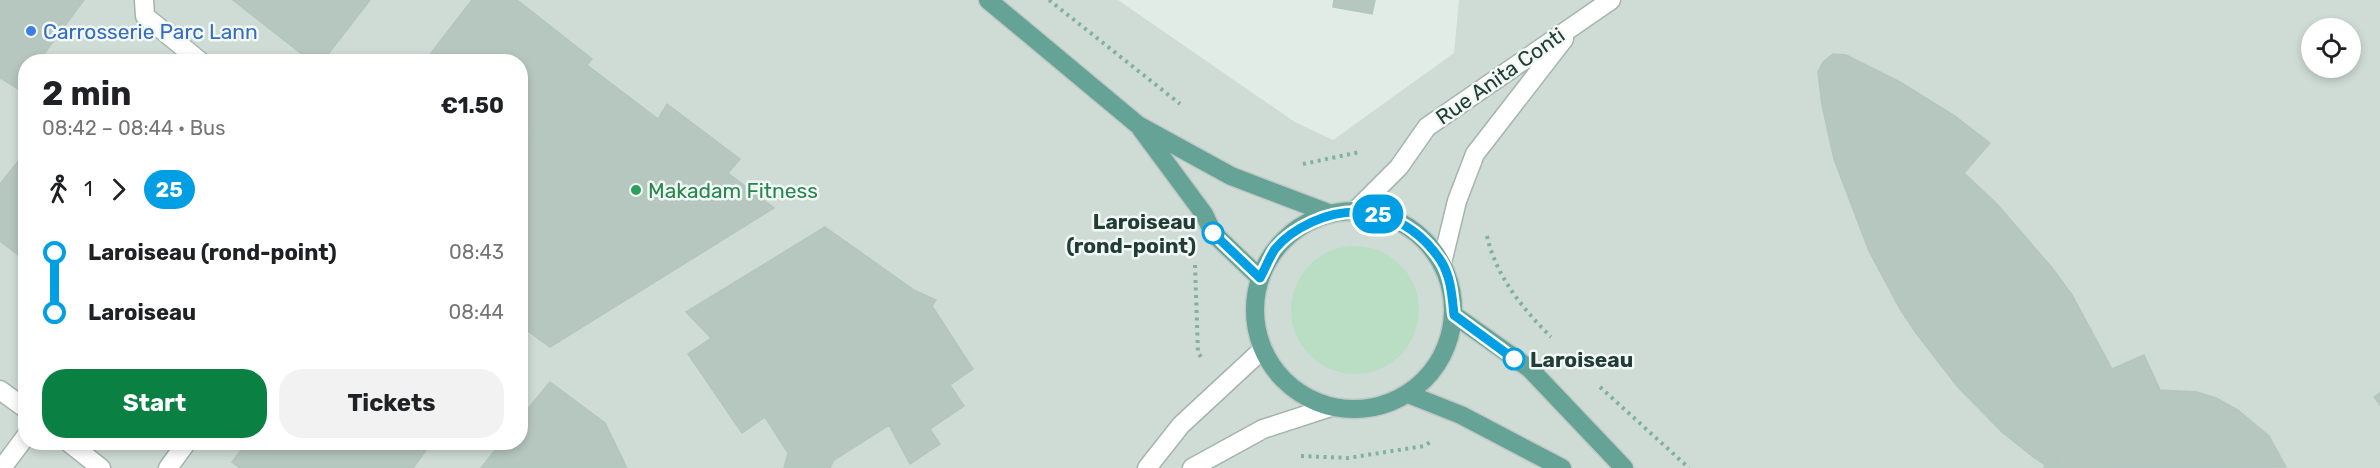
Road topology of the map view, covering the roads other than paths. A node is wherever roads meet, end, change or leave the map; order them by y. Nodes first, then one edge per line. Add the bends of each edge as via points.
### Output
1 (144, 0) edge
2 (988, 0) edge
3 (1611, 0) edge
4 (1577, 24) junction
5 (191, 54) edge
6 (1138, 125) junction
7 (1355, 211) junction
8 (1331, 214) junction
9 (1442, 263) junction
10 (1260, 278) junction
11 (1454, 315) junction
12 (1263, 349) junction
13 (0, 390) edge
14 (1408, 394) junction
15 (18, 403) edge
16 (1331, 407) junction
17 (18, 447) edge
18 (78, 450) edge
19 (181, 450) edge
20 (2, 468) edge
21 (101, 468) edge
22 (168, 468) edge
23 (1147, 468) edge
24 (1192, 468) edge
25 (1562, 468) edge
26 (1624, 468) edge

1 - 5 street via 145,16
2 - 6 main road
3 - 4 street, Rue Anita Conti
4 - 7 street, Rue Anita Conti via 1427,127 1399,167
4 - 9 street, Rue Anita Conti via 1475,154 1457,201
6 - 8 main road via 1231,176
6 - 10 main road via 1204,214 1213,233
7 - 8 main road
7 - 9 main road via 1381,214 1405,225 1426,242
8 - 10 main road via 1301,227 1276,249
9 - 11 main road via 1452,288
10 - 12 main road via 1255,302
11 - 14 main road via 1447,345 1431,373
11 - 26 main road via 1530,369
12 - 16 main road via 1279,375 1302,395
12 - 23 street via 1181,425
13 - 15 street
14 - 16 main road via 1384,405 1358,410
14 - 25 main road via 1461,415
16 - 24 street via 1263,429
17 - 20 street
18 - 21 street
19 - 22 street

